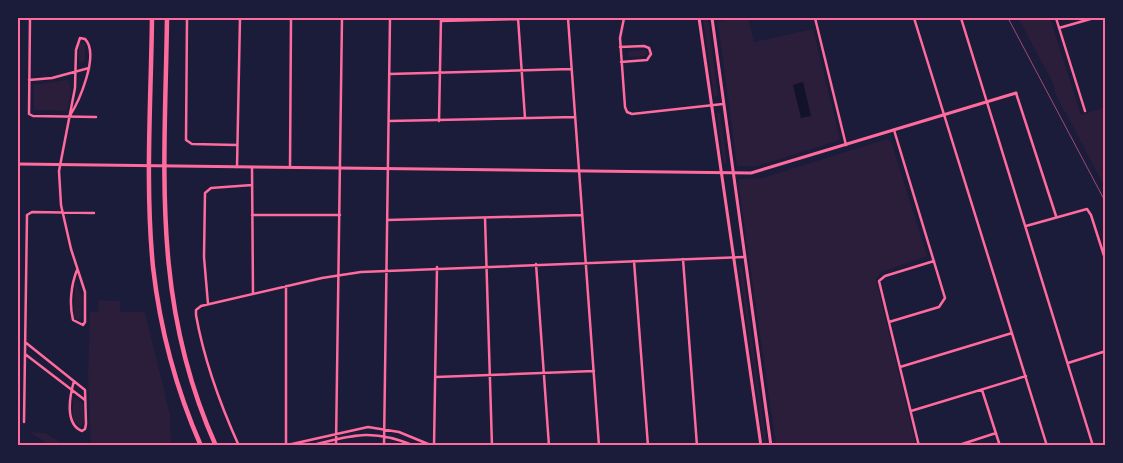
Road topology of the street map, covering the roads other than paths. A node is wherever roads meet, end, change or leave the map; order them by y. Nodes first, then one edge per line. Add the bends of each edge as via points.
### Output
1 (30, 18) edge
2 (152, 18) edge
3 (166, 18) edge
4 (187, 18) edge
5 (240, 18) edge
6 (291, 18) edge
7 (342, 18) edge
8 (390, 18) edge
9 (518, 18) edge
10 (568, 18) edge
11 (624, 18) edge
12 (699, 18) edge
13 (712, 18) edge
14 (815, 18) edge
15 (914, 18) edge
16 (961, 18) edge
17 (1056, 18) edge
18 (1094, 18) edge
19 (441, 19) edge
20 (1059, 28) junction
21 (620, 47) junction
22 (622, 62) junction
23 (89, 68) junction
24 (572, 69) junction
25 (522, 71) junction
26 (75, 73) junction
27 (440, 73) junction
28 (389, 74) junction
29 (29, 80) junction
30 (1016, 93) joint
31 (987, 101) junction
32 (723, 104) junction
33 (712, 106) junction
34 (1085, 111) dead end
35 (944, 114) junction
36 (69, 117) junction
37 (96, 117) dead end
38 (575, 117) junction
39 (525, 118) junction
40 (440, 121) junction
41 (388, 122) junction
42 (894, 130) junction
43 (237, 145) junction
44 (846, 145) junction
45 (18, 164) edge
46 (60, 165) junction
47 (237, 167) junction
48 (252, 167) junction
49 (290, 167) junction
50 (340, 168) junction
51 (388, 168) junction
52 (579, 171) junction
53 (721, 173) junction
54 (732, 173) junction
55 (252, 185) junction
56 (63, 212) junction
57 (94, 213) dead end
58 (252, 215) junction
59 (340, 215) junction
60 (582, 215) junction
61 (1056, 216) junction
62 (485, 218) junction
63 (387, 220) junction
64 (1026, 226) junction
65 (744, 257) junction
66 (734, 258) junction
67 (683, 259) junction
68 (634, 261) junction
69 (934, 261) junction
70 (1106, 262) edge
71 (586, 263) junction
72 (536, 264) junction
73 (487, 266) junction
74 (437, 267) junction
75 (77, 270) junction
76 (386, 270) junction
77 (339, 275) junction
78 (286, 286) junction
79 (253, 294) junction
80 (208, 304) junction
81 (889, 322) junction
82 (1012, 333) junction
83 (25, 342) junction
84 (1106, 352) edge
85 (24, 354) junction
86 (1068, 363) junction
87 (900, 367) junction
88 (594, 371) junction
89 (544, 373) junction
90 (490, 375) junction
91 (1026, 376) junction
92 (436, 377) junction
93 (74, 381) junction
94 (19, 390) dead end
95 (24, 390) junction
96 (72, 390) junction
97 (982, 390) junction
98 (85, 400) junction
99 (911, 411) junction
100 (24, 422) dead end
101 (384, 429) junction
102 (336, 432) junction
103 (996, 433) junction
104 (384, 436) junction
105 (336, 439) junction
106 (284, 445) edge
107 (200, 446) edge
108 (216, 446) edge
109 (239, 446) edge
110 (309, 446) edge
111 (336, 446) edge
112 (384, 446) edge
113 (415, 446) edge
114 (433, 446) edge
115 (492, 446) edge
116 (549, 446) edge
117 (599, 446) edge
118 (648, 446) edge
119 (697, 446) edge
120 (761, 446) edge
121 (771, 446) edge
122 (919, 446) edge
123 (956, 446) edge
124 (1000, 446) edge
125 (1047, 446) edge
126 (1093, 446) edge

1 - 29 street
2 - 107 highway via 150,208 154,273 171,363
3 - 108 highway via 164,201 168,271 185,359
4 - 43 street via 186,140 191,144
5 - 43 street
6 - 49 street
7 - 50 street
8 - 28 street
9 - 19 street
9 - 25 street
10 - 24 street
11 - 21 street
12 - 33 street
13 - 32 street
14 - 44 street
15 - 35 street
16 - 31 street
17 - 20 street
18 - 20 street
19 - 27 street
20 - 34 street
21 - 22 street
21 - 22 street via 645,46 651,54 647,60
22 - 33 street via 625,108 630,113
23 - 26 street
23 - 26 street via 89,43 80,38
23 - 36 street
24 - 25 street
24 - 38 street
25 - 27 street
25 - 39 street
26 - 29 street
26 - 36 street
27 - 28 street
27 - 40 street
28 - 41 street
29 - 36 street via 28,112 33,116
30 - 31 street
30 - 61 street
31 - 35 street
31 - 64 street
32 - 33 street
32 - 54 street
33 - 53 street
35 - 42 street
35 - 82 street
36 - 37 street
36 - 46 street
38 - 39 street
38 - 52 street
39 - 40 street
40 - 41 street
41 - 51 street
42 - 44 street
42 - 69 street
43 - 47 street
44 - 54 street via 761,171
45 - 46 street
46 - 47 street
46 - 56 street
47 - 48 street
48 - 49 street
48 - 55 street
49 - 50 street
50 - 51 street
50 - 59 street
51 - 52 street
51 - 63 street
52 - 53 street
52 - 60 street
53 - 54 street
53 - 66 street
54 - 65 street
55 - 58 street
55 - 80 street via 211,188 205,193 204,257
56 - 57 street
56 - 75 street
56 - 83 street via 28,213
58 - 59 street
58 - 79 street
59 - 77 street
60 - 62 street
60 - 71 street
61 - 64 street
61 - 70 street via 1087,209
62 - 63 street
62 - 73 street
63 - 76 street
64 - 86 street
65 - 66 street
65 - 121 street
66 - 67 street
66 - 120 street
67 - 68 street
67 - 119 street
68 - 71 street
68 - 118 street
69 - 81 street via 882,278 879,284
69 - 81 street via 945,296 943,304
71 - 72 street
71 - 88 street
72 - 73 street
72 - 89 street
73 - 74 street
73 - 90 street
74 - 76 street
74 - 92 street
75 - 75 street via 71,311 73,320 83,326 85,292
76 - 77 street
76 - 101 street
77 - 78 street
77 - 102 street
78 - 79 street
78 - 106 street
79 - 80 street
80 - 109 street via 197,309 196,317 210,369
81 - 87 street
82 - 87 street
82 - 91 street
83 - 85 street
83 - 93 street
84 - 86 street
85 - 95 street
85 - 96 street
86 - 126 street
87 - 99 street
88 - 89 street
88 - 117 street
89 - 90 street
89 - 116 street
90 - 92 street
90 - 115 street
91 - 97 street
91 - 125 street
92 - 114 street
93 - 96 street
93 - 98 street via 85,390
94 - 95 street
95 - 100 street
96 - 98 street
96 - 98 street via 71,421 82,430 86,427
97 - 99 street
97 - 103 street
99 - 122 street
101 - 102 street
101 - 104 street
101 - 114 street
102 - 105 street
102 - 106 street
103 - 123 street
103 - 124 street
104 - 105 street via 360,434
104 - 112 street
104 - 113 street
105 - 110 street
105 - 111 street

